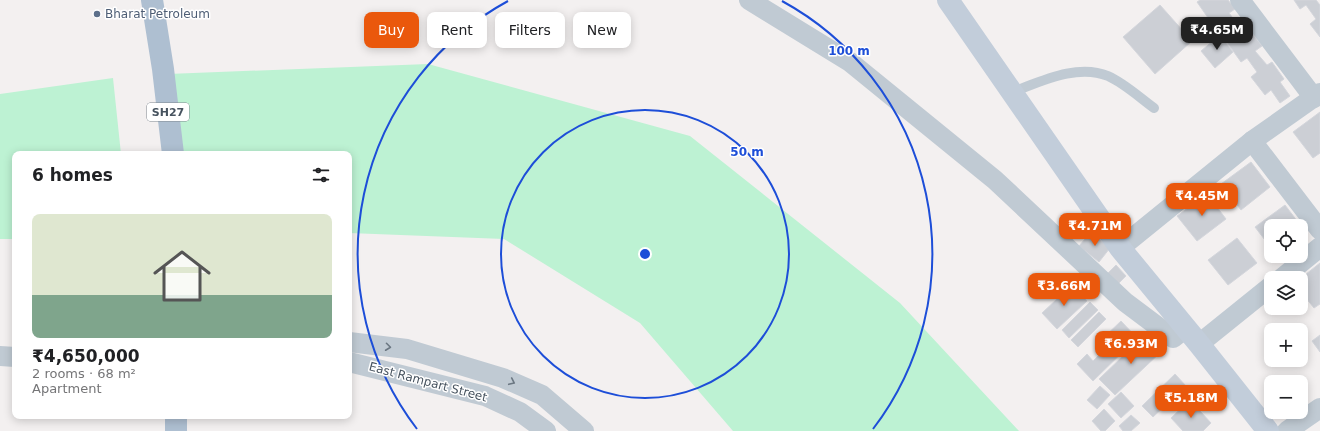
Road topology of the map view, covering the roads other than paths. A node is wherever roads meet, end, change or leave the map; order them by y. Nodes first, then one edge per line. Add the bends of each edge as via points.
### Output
1 (152, 0) edge
2 (749, 0) edge
3 (948, 0) edge
4 (1240, 0) edge
5 (1012, 92) junction
6 (1317, 96) edge
7 (1154, 108) dead end
8 (1252, 141) junction
9 (173, 151) edge
10 (1320, 230) edge
11 (1320, 247) edge
12 (1120, 248) junction
13 (1291, 271) edge
14 (1264, 290) edge
15 (1193, 336) junction
16 (352, 342) edge
17 (0, 356) edge
18 (12, 357) edge
19 (352, 363) edge
20 (1320, 408) edge
21 (176, 419) edge
22 (176, 431) edge
23 (546, 431) edge
24 (584, 431) edge
25 (1268, 431) edge
26 (1287, 431) edge

1 - 9 main road, SH27
2 - 15 street via 850,62 996,180 1125,302 1160,330 1173,338
3 - 5 main road
4 - 6 street
5 - 7 lane via 1065,74 1094,72 1117,80
5 - 12 main road
6 - 8 street
8 - 10 street
8 - 12 street
11 - 13 street
12 - 15 main road
14 - 15 street
15 - 25 main road
16 -> 24 street via 407,349 503,378 542,396
17 - 18 street
19 - 23 street, East Rampart Street via 485,396 520,412
20 - 26 street
21 - 22 main road

